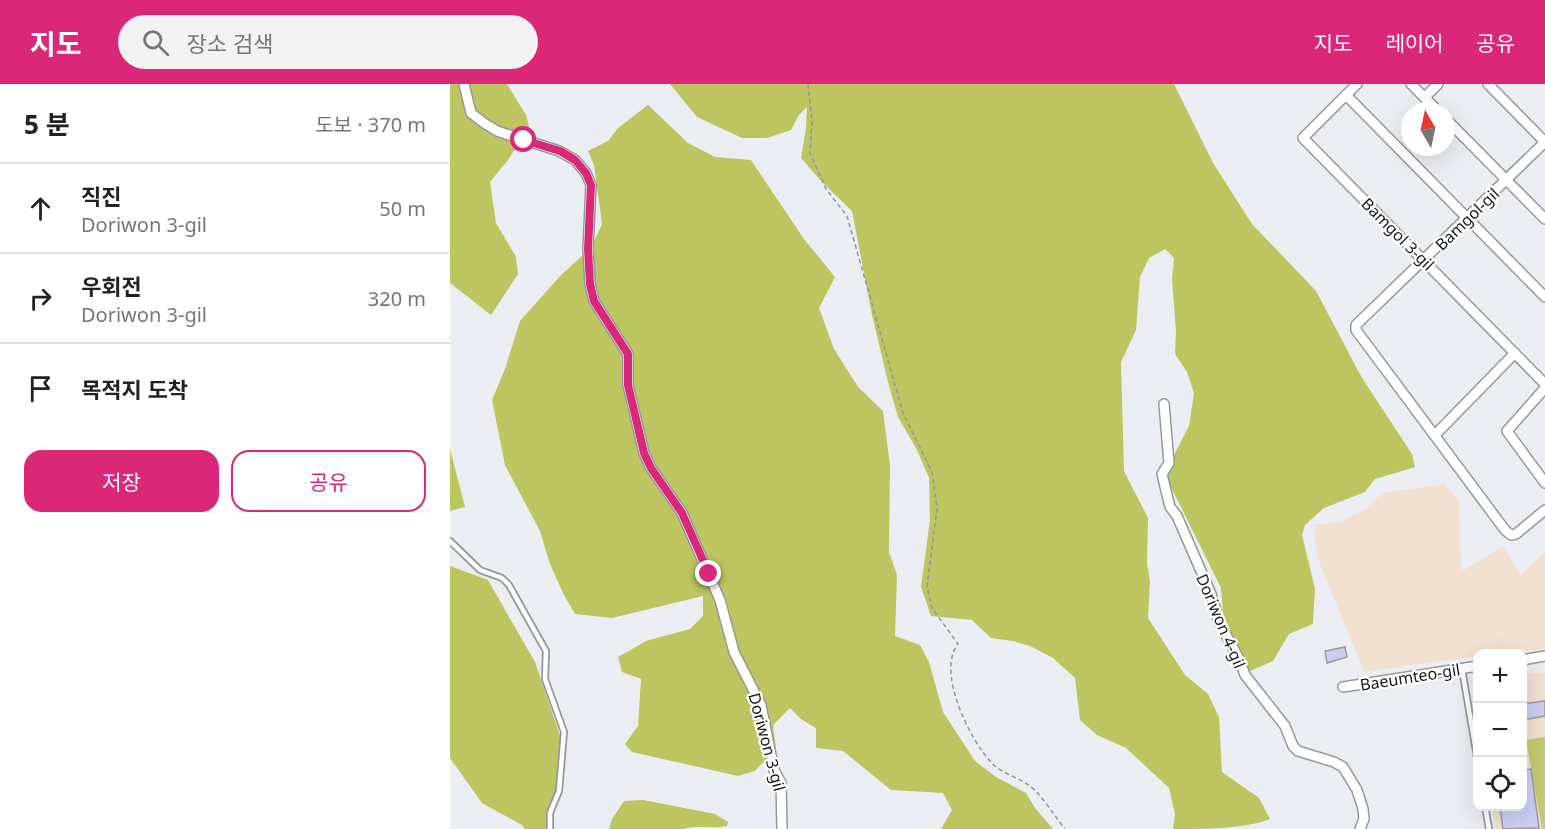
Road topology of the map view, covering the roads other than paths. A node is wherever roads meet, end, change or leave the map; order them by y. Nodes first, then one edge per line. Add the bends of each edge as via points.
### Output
1 (464, 84) edge
2 (1357, 84) edge
3 (1412, 84) edge
4 (1438, 84) edge
5 (1488, 84) edge
6 (1346, 95) junction
7 (1425, 97) junction
8 (1430, 102) edge
9 (1455, 128) edge
10 (1545, 142) edge
11 (1506, 181) junction
12 (1468, 219) junction
13 (1545, 219) edge
14 (1424, 260) junction
15 (1545, 297) edge
16 (1515, 353) junction
17 (1545, 386) edge
18 (1164, 404) dead end
19 (1435, 435) junction
20 (1545, 483) edge
21 (1545, 510) edge
22 (450, 540) edge
23 (1545, 656) edge
24 (1527, 659) edge
25 (1473, 667) edge
26 (1462, 669) junction
27 (1342, 687) dead end
28 (1477, 757) edge
29 (1486, 811) edge
30 (550, 829) edge
31 (782, 829) edge
32 (1360, 829) edge
33 (1489, 829) edge

1 - 31 street, Doriwon 3-gil via 471,113 496,132 560,151 586,173 591,185 588,249 594,301 628,354 628,385 644,453 682,513 720,600 734,652 761,705 774,770 781,783
2 - 6 street, Bamgol 3-gil
3 - 7 street
4 - 7 street
5 - 10 street
6 - 12 street
6 - 14 street, Bamgol 3-gil via 1303,138
7 - 8 street
9 - 11 street
10 - 11 street, Bamgol-gil
11 - 12 street, Bamgol-gil
11 - 13 street
12 - 14 street, Bamgol-gil
12 - 15 street
14 - 16 street, Bamgol 3-gil
14 - 19 street, Bamgol-gil via 1356,325 1356,330
16 - 17 street, Bamgol 3-gil
16 - 19 street
17 - 20 street via 1506,431
18 - 32 street, Doriwon 4-gil via 1169,463 1162,474 1170,507 1211,594 1218,622 1245,675 1285,726 1293,746 1343,767 1363,809
19 - 21 street, Bamgol-gil via 1511,535
22 - 30 lane via 480,570 502,578 509,585 546,651 545,679 564,732 560,791 550,813
23 - 24 street
25 - 26 street, Baeumteo-gil
26 - 27 street, Baeumteo-gil
26 - 28 lane
29 - 33 lane

